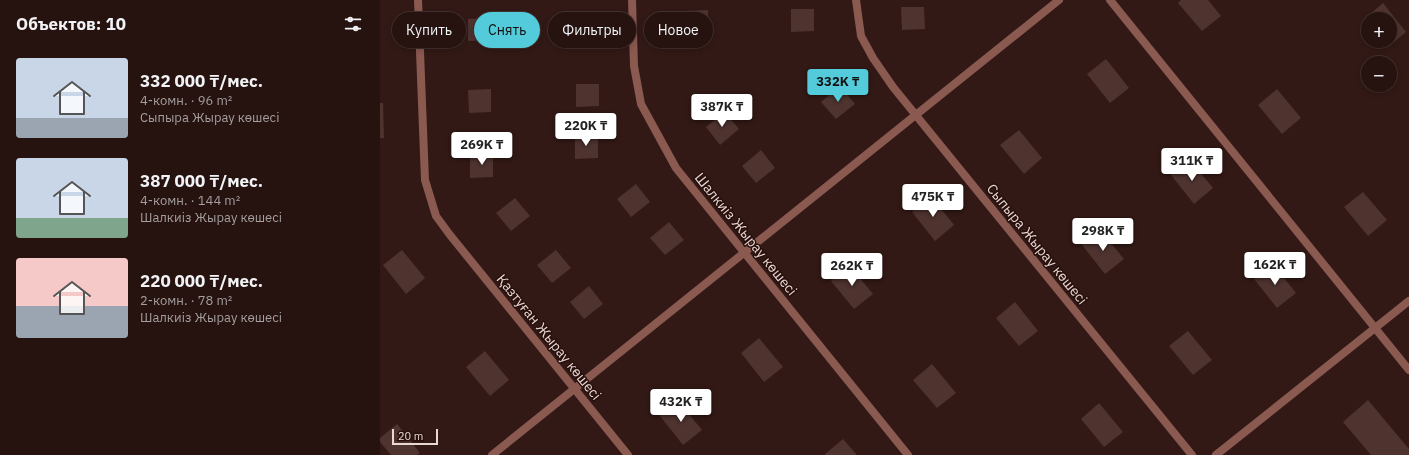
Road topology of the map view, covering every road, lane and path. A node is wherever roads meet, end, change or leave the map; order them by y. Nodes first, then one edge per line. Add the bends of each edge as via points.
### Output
1 (418, 0) edge
2 (632, 0) edge
3 (856, 0) edge
4 (1059, 0) edge
5 (1110, 0) edge
6 (915, 116) junction
7 (745, 253) junction
8 (1409, 301) edge
9 (1375, 328) junction
10 (1409, 370) edge
11 (575, 390) junction
12 (492, 455) edge
13 (628, 455) edge
14 (908, 455) edge
15 (1192, 455) edge
16 (1216, 455) edge

1 - 11 street, Қазтуған Жырау көшесі via 425,180 436,216
2 - 7 street, Шалкиіз Жырау көшесі via 634,66 641,104 676,168
3 - 6 street, Сыпыра Жырау көшесі via 861,36 873,58
4 - 6 street
5 - 9 street
6 - 7 street
6 - 15 street, Сыпыра Жырау көшесі
7 - 11 street
7 - 14 street, Шалкиіз Жырау көшесі
8 - 9 street
9 - 10 street
9 - 16 street
11 - 12 street
11 - 13 street, Қазтуған Жырау көшесі

